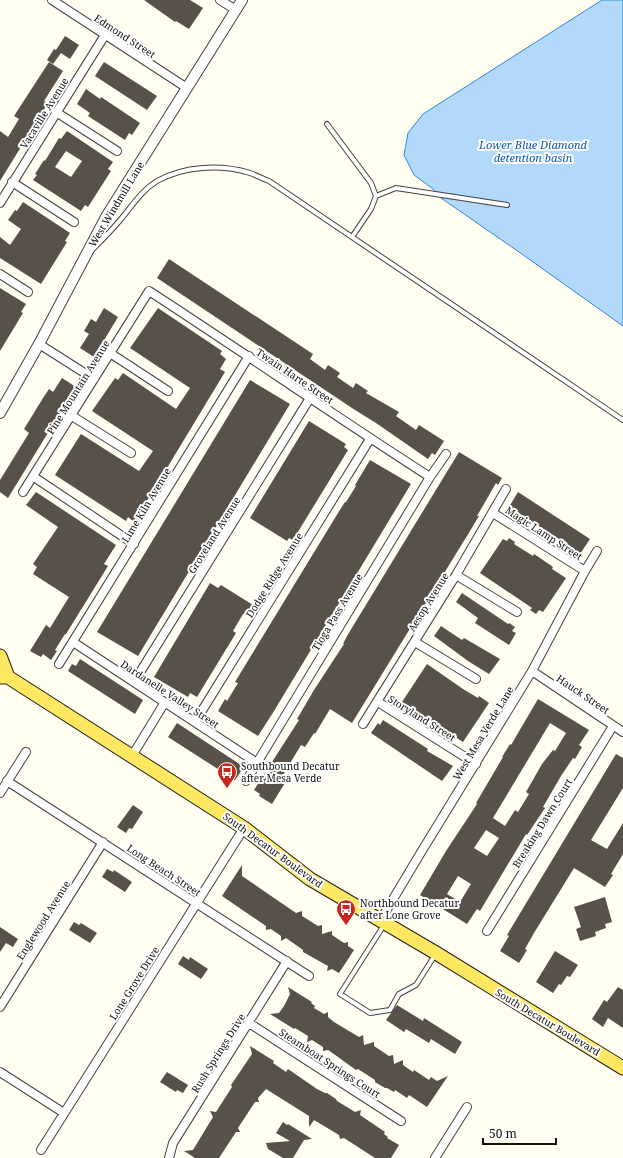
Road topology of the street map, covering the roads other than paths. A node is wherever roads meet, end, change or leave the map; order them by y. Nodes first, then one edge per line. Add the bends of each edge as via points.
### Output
1 (52, 0) edge
2 (220, 0) edge
3 (242, 0) edge
4 (236, 10) junction
5 (105, 35) junction
6 (187, 88) junction
7 (56, 112) junction
8 (327, 124) dead end
9 (117, 151) dead end
10 (12, 182) junction
11 (376, 196) junction
12 (0, 203) edge
13 (508, 205) dead end
14 (74, 222) dead end
15 (352, 237) junction
16 (83, 261) junction
17 (0, 274) edge
18 (149, 291) joint
19 (28, 292) dead end
20 (39, 344) junction
21 (110, 353) junction
22 (249, 356) junction
23 (94, 379) junction
24 (168, 391) dead end
25 (310, 398) junction
26 (0, 413) edge
27 (72, 416) junction
28 (623, 420) edge
29 (370, 439) junction
30 (131, 453) dead end
31 (446, 454) dead end
32 (34, 476) junction
33 (430, 477) junction
34 (506, 489) dead end
35 (23, 492) dead end
36 (493, 513) junction
37 (134, 544) junction
38 (597, 551) dead end
39 (585, 571) junction
40 (456, 575) junction
41 (517, 612) dead end
42 (73, 642) junction
43 (415, 642) junction
44 (0, 656) edge
45 (59, 664) dead end
46 (532, 671) junction
47 (4, 677) edge
48 (476, 679) dead end
49 (134, 682) junction
50 (165, 702) junction
51 (378, 702) junction
52 (195, 722) junction
53 (363, 724) dead end
54 (613, 726) junction
55 (623, 732) edge
56 (26, 752) dead end
57 (132, 756) junction
58 (257, 763) junction
59 (476, 764) junction
60 (8, 781) junction
61 (246, 781) dead end
62 (0, 793) edge
63 (244, 828) junction
64 (103, 842) junction
65 (196, 903) junction
66 (383, 922) junction
67 (487, 931) dead end
68 (436, 953) junction
69 (287, 961) junction
70 (309, 976) dead end
71 (0, 1007) edge
72 (249, 1023) junction
73 (623, 1068) edge
74 (0, 1072) edge
75 (467, 1107) dead end
76 (64, 1113) junction
77 (401, 1121) dead end
78 (41, 1150) dead end
79 (168, 1158) edge
80 (435, 1158) edge

1 - 5 street, Edmond Street
2 - 4 street
3 - 4 street, West Windmill Lane
4 - 6 street, West Windmill Lane
5 - 6 street, Edmond Street
5 - 7 street, Vacaville Avenue
6 - 16 street, West Windmill Lane via 106,217
7 - 9 street
7 - 10 street, Vacaville Avenue
8 - 11 lane via 371,183
10 - 12 street, Vacaville Avenue
10 - 14 street
11 - 13 lane via 396,188
11 - 15 lane
15 - 16 lane via 269,181 250,173 225,168 202,168 180,172 157,181 137,198
15 - 28 lane
16 - 20 street, West Windmill Lane
17 - 19 street
18 - 21 street, Pine Mountain Avenue
18 - 22 street, Twain Harte Street
20 - 23 street
20 - 26 street, West Windmill Lane
21 - 23 street, Pine Mountain Avenue
21 - 24 street
22 - 25 street, Twain Harte Street
22 - 37 street, Lime Kiln Avenue
23 - 27 street, Pine Mountain Avenue
25 - 29 street, Twain Harte Street
25 - 49 street, Groveland Avenue
27 - 30 street
27 - 32 street, Pine Mountain Avenue
29 - 33 street, Twain Harte Street
29 - 52 street, Dodge Ridge Avenue
31 - 33 street, Tioga Pass Avenue
32 - 35 street, Pine Mountain Avenue
32 - 37 street
33 - 58 street, Tioga Pass Avenue
34 - 36 street, Aesop Avenue
36 - 39 street, Magic Lamp Street
36 - 40 street, Aesop Avenue
37 - 42 street, Lime Kiln Avenue
38 - 39 street, West Mesa Verde Lane
39 - 46 street, West Mesa Verde Lane
40 - 41 street
40 - 43 street, Aesop Avenue
42 - 45 street, Lime Kiln Avenue
42 - 49 street, Dardanelle Valley Street
43 - 48 street
43 - 51 street, Aesop Avenue
44 - 47 main road, South Decatur Boulevard
46 - 54 street, Hauck Street
46 - 59 street, West Mesa Verde Lane
47 - 57 main road, South Decatur Boulevard
49 - 50 street, Dardanelle Valley Street
50 - 52 street, Dardanelle Valley Street
50 - 57 street
51 - 53 street, Aesop Avenue
51 - 59 street, Storyland Street
52 - 58 street, Dardanelle Valley Street
54 - 55 street, Hauck Street
54 - 67 street, Breaking Dawn Court
56 - 60 street
57 - 63 main road, South Decatur Boulevard
58 - 61 street, Tioga Pass Avenue
59 - 66 street, West Mesa Verde Lane via 420,854
60 - 62 street
60 - 64 street, Long Beach Street
63 - 65 street, Lone Grove Drive
63 - 66 main road, South Decatur Boulevard via 310,879
64 - 65 street, Long Beach Street
64 - 71 street, Englewood Avenue
65 - 69 street, Long Beach Street
65 - 76 street, Lone Grove Drive
66 - 68 main road, South Decatur Boulevard
66 - 68 lane via 340,994 370,1013 390,1010 399,994 416,984
68 - 73 main road, South Decatur Boulevard
69 - 70 street, Long Beach Street
69 - 72 street, Rush Springs Drive
72 - 77 street, Steamboat Springs Court
72 - 79 street, Rush Springs Drive via 173,1143
74 - 76 street
75 - 80 street
76 - 78 street, Lone Grove Drive

